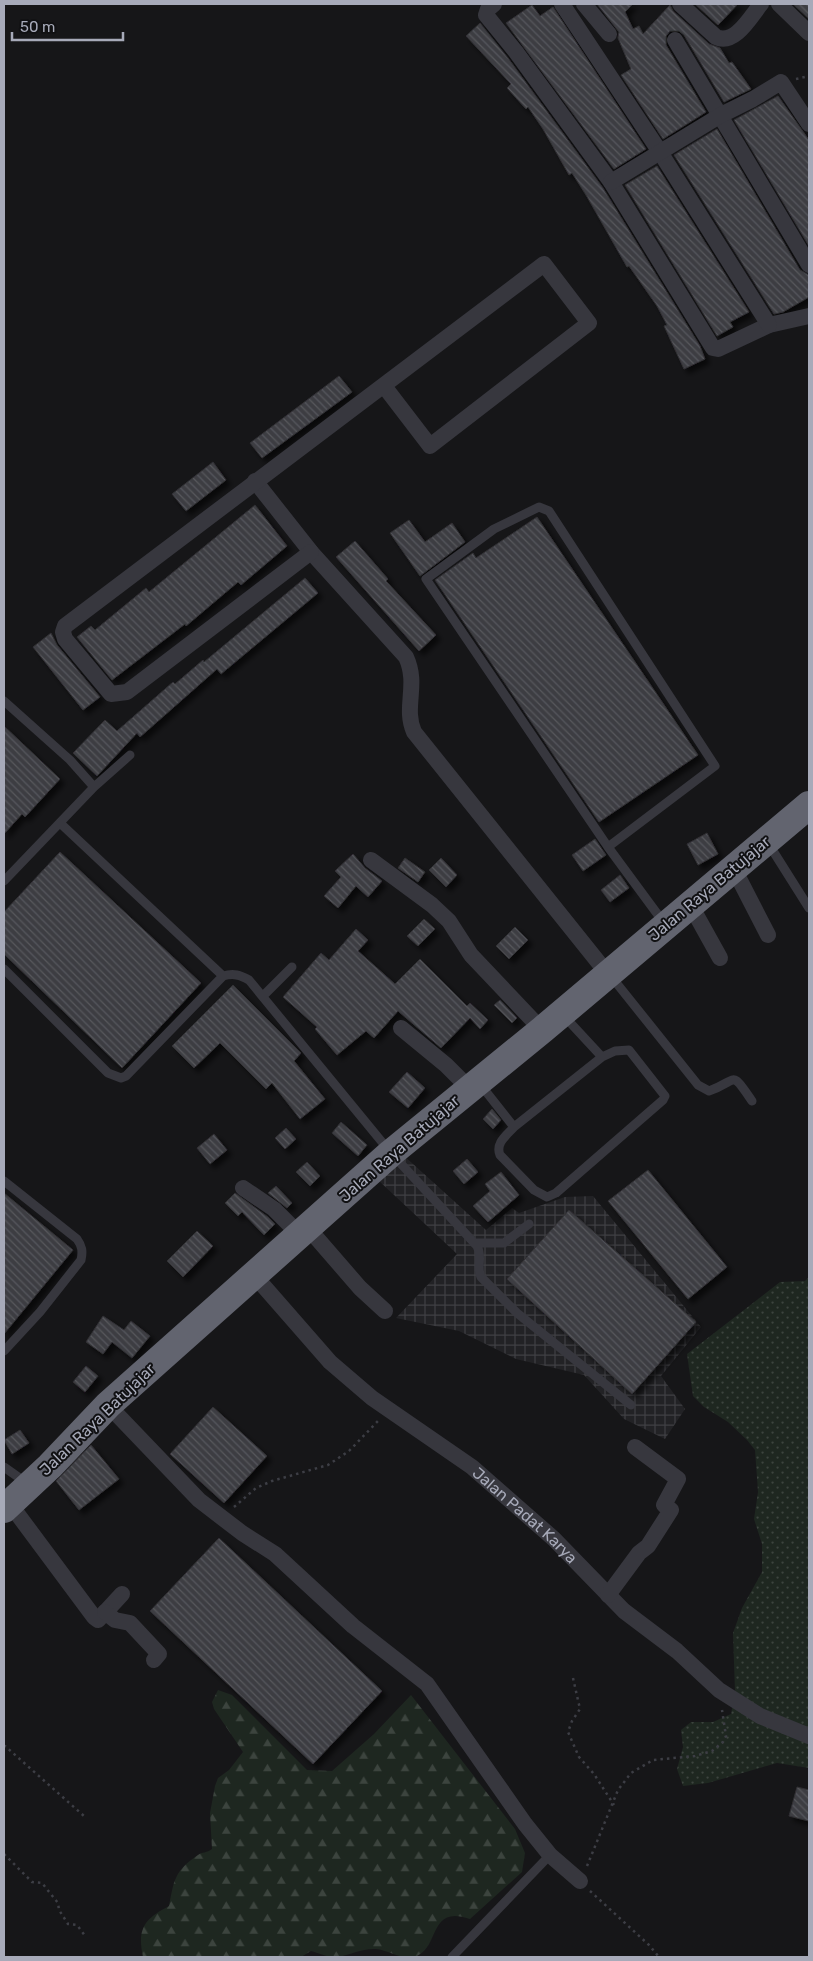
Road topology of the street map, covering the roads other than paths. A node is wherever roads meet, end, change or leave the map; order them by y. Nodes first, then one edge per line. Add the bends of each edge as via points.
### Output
1 (494, 4) edge
2 (562, 4) edge
3 (584, 4) edge
4 (680, 4) edge
5 (761, 4) edge
6 (779, 4) edge
7 (809, 33) edge
8 (609, 34) dead end
9 (675, 40) dead end
10 (721, 115) junction
11 (809, 124) edge
12 (660, 152) junction
13 (612, 182) junction
14 (809, 265) edge
15 (809, 316) edge
16 (769, 325) junction
17 (384, 386) junction
18 (255, 481) junction
19 (311, 552) junction
20 (4, 701) edge
21 (130, 755) dead end
22 (94, 787) junction
23 (809, 806) edge
24 (60, 823) junction
25 (766, 841) junction
26 (608, 847) junction
27 (371, 860) dead end
28 (734, 869) junction
29 (4, 881) edge
30 (690, 904) junction
31 (809, 908) edge
32 (665, 925) junction
33 (768, 935) dead end
34 (720, 958) dead end
35 (292, 967) dead end
36 (4, 969) edge
37 (607, 973) junction
38 (223, 976) junction
39 (263, 996) junction
40 (552, 1022) junction
41 (401, 1028) dead end
42 (602, 1057) junction
43 (474, 1085) junction
44 (752, 1101) dead end
45 (514, 1127) junction
46 (390, 1153) junction
47 (4, 1182) edge
48 (243, 1188) dead end
49 (529, 1224) dead end
50 (304, 1231) junction
51 (474, 1243) junction
52 (254, 1275) junction
53 (385, 1311) dead end
54 (4, 1351) edge
55 (108, 1405) junction
56 (630, 1405) dead end
57 (635, 1447) dead end
58 (4, 1467) edge
59 (29, 1485) junction
60 (7, 1506) edge
61 (122, 1594) dead end
62 (608, 1595) junction
63 (105, 1612) junction
64 (154, 1660) dead end
65 (809, 1736) edge
66 (550, 1856) junction
67 (580, 1882) road end
68 (452, 1957) edge

1 - 13 street via 486,15
2 - 12 street
3 - 8 street
4 - 5 street via 716,37 724,39 736,34
6 - 7 street
9 - 10 street
10 - 11 street via 781,82
10 - 12 street
10 - 14 street
12 - 13 street
12 - 16 street
13 - 16 street via 713,348 718,349
15 - 16 street
17 - 17 street via 430,446 590,323 544,264
17 - 18 street
18 - 19 street
18 - 19 street via 65,626 65,639 111,694 126,692
19 - 37 street via 406,657 413,678 410,716 414,732
20 - 22 lane via 70,760
21 - 22 lane
22 - 24 lane
23 - 25 highway, Jalan Raya Batujajar
24 - 29 lane
24 - 38 lane
25 - 28 highway, Jalan Raya Batujajar
25 - 31 lane
26 - 26 lane via 426,580 494,529 539,507 548,511 716,766
26 - 32 lane
27 - 40 street via 439,911 455,928 469,953
28 - 30 highway, Jalan Raya Batujajar
28 - 33 street
30 - 32 highway, Jalan Raya Batujajar
30 - 34 street
32 - 37 highway, Jalan Raya Batujajar
35 - 39 lane
36 - 38 lane via 108,1073 121,1078
37 - 40 highway, Jalan Raya Batujajar
37 - 44 lane via 698,1085 709,1091 734,1080 741,1084
38 - 39 lane via 240,975
39 - 46 lane
40 - 42 lane
40 - 43 highway, Jalan Raya Batujajar
41 - 43 street
42 - 45 lane
42 - 45 lane via 615,1051 630,1050 664,1096 663,1100 556,1193 547,1196 534,1190 500,1155 500,1143
43 - 45 lane
43 - 46 highway, Jalan Raya Batujajar
46 - 50 highway, Jalan Raya Batujajar
46 - 51 lane
47 - 54 lane via 77,1239 83,1254 40,1312
48 - 50 street
49 - 51 lane via 504,1244
50 - 52 highway, Jalan Raya Batujajar
50 - 53 street
51 - 56 lane via 481,1254 481,1277 517,1313
52 - 55 highway, Jalan Raya Batujajar
52 - 62 street, Jalan Padat Karya via 330,1362 372,1398 472,1467 554,1539
55 - 59 highway, Jalan Raya Batujajar
55 - 66 street via 199,1500 275,1554 353,1626 427,1684
57 - 62 street via 678,1479 664,1505 671,1510 648,1546 639,1553
58 - 59 lane
59 - 60 highway, Jalan Raya Batujajar
60 - 63 street via 94,1617 98,1620
61 - 63 street
62 - 65 street, Jalan Padat Karya via 702,1672 719,1690 760,1716
63 - 64 street via 115,1620 130,1623 159,1654
66 - 67 street
66 - 68 lane

